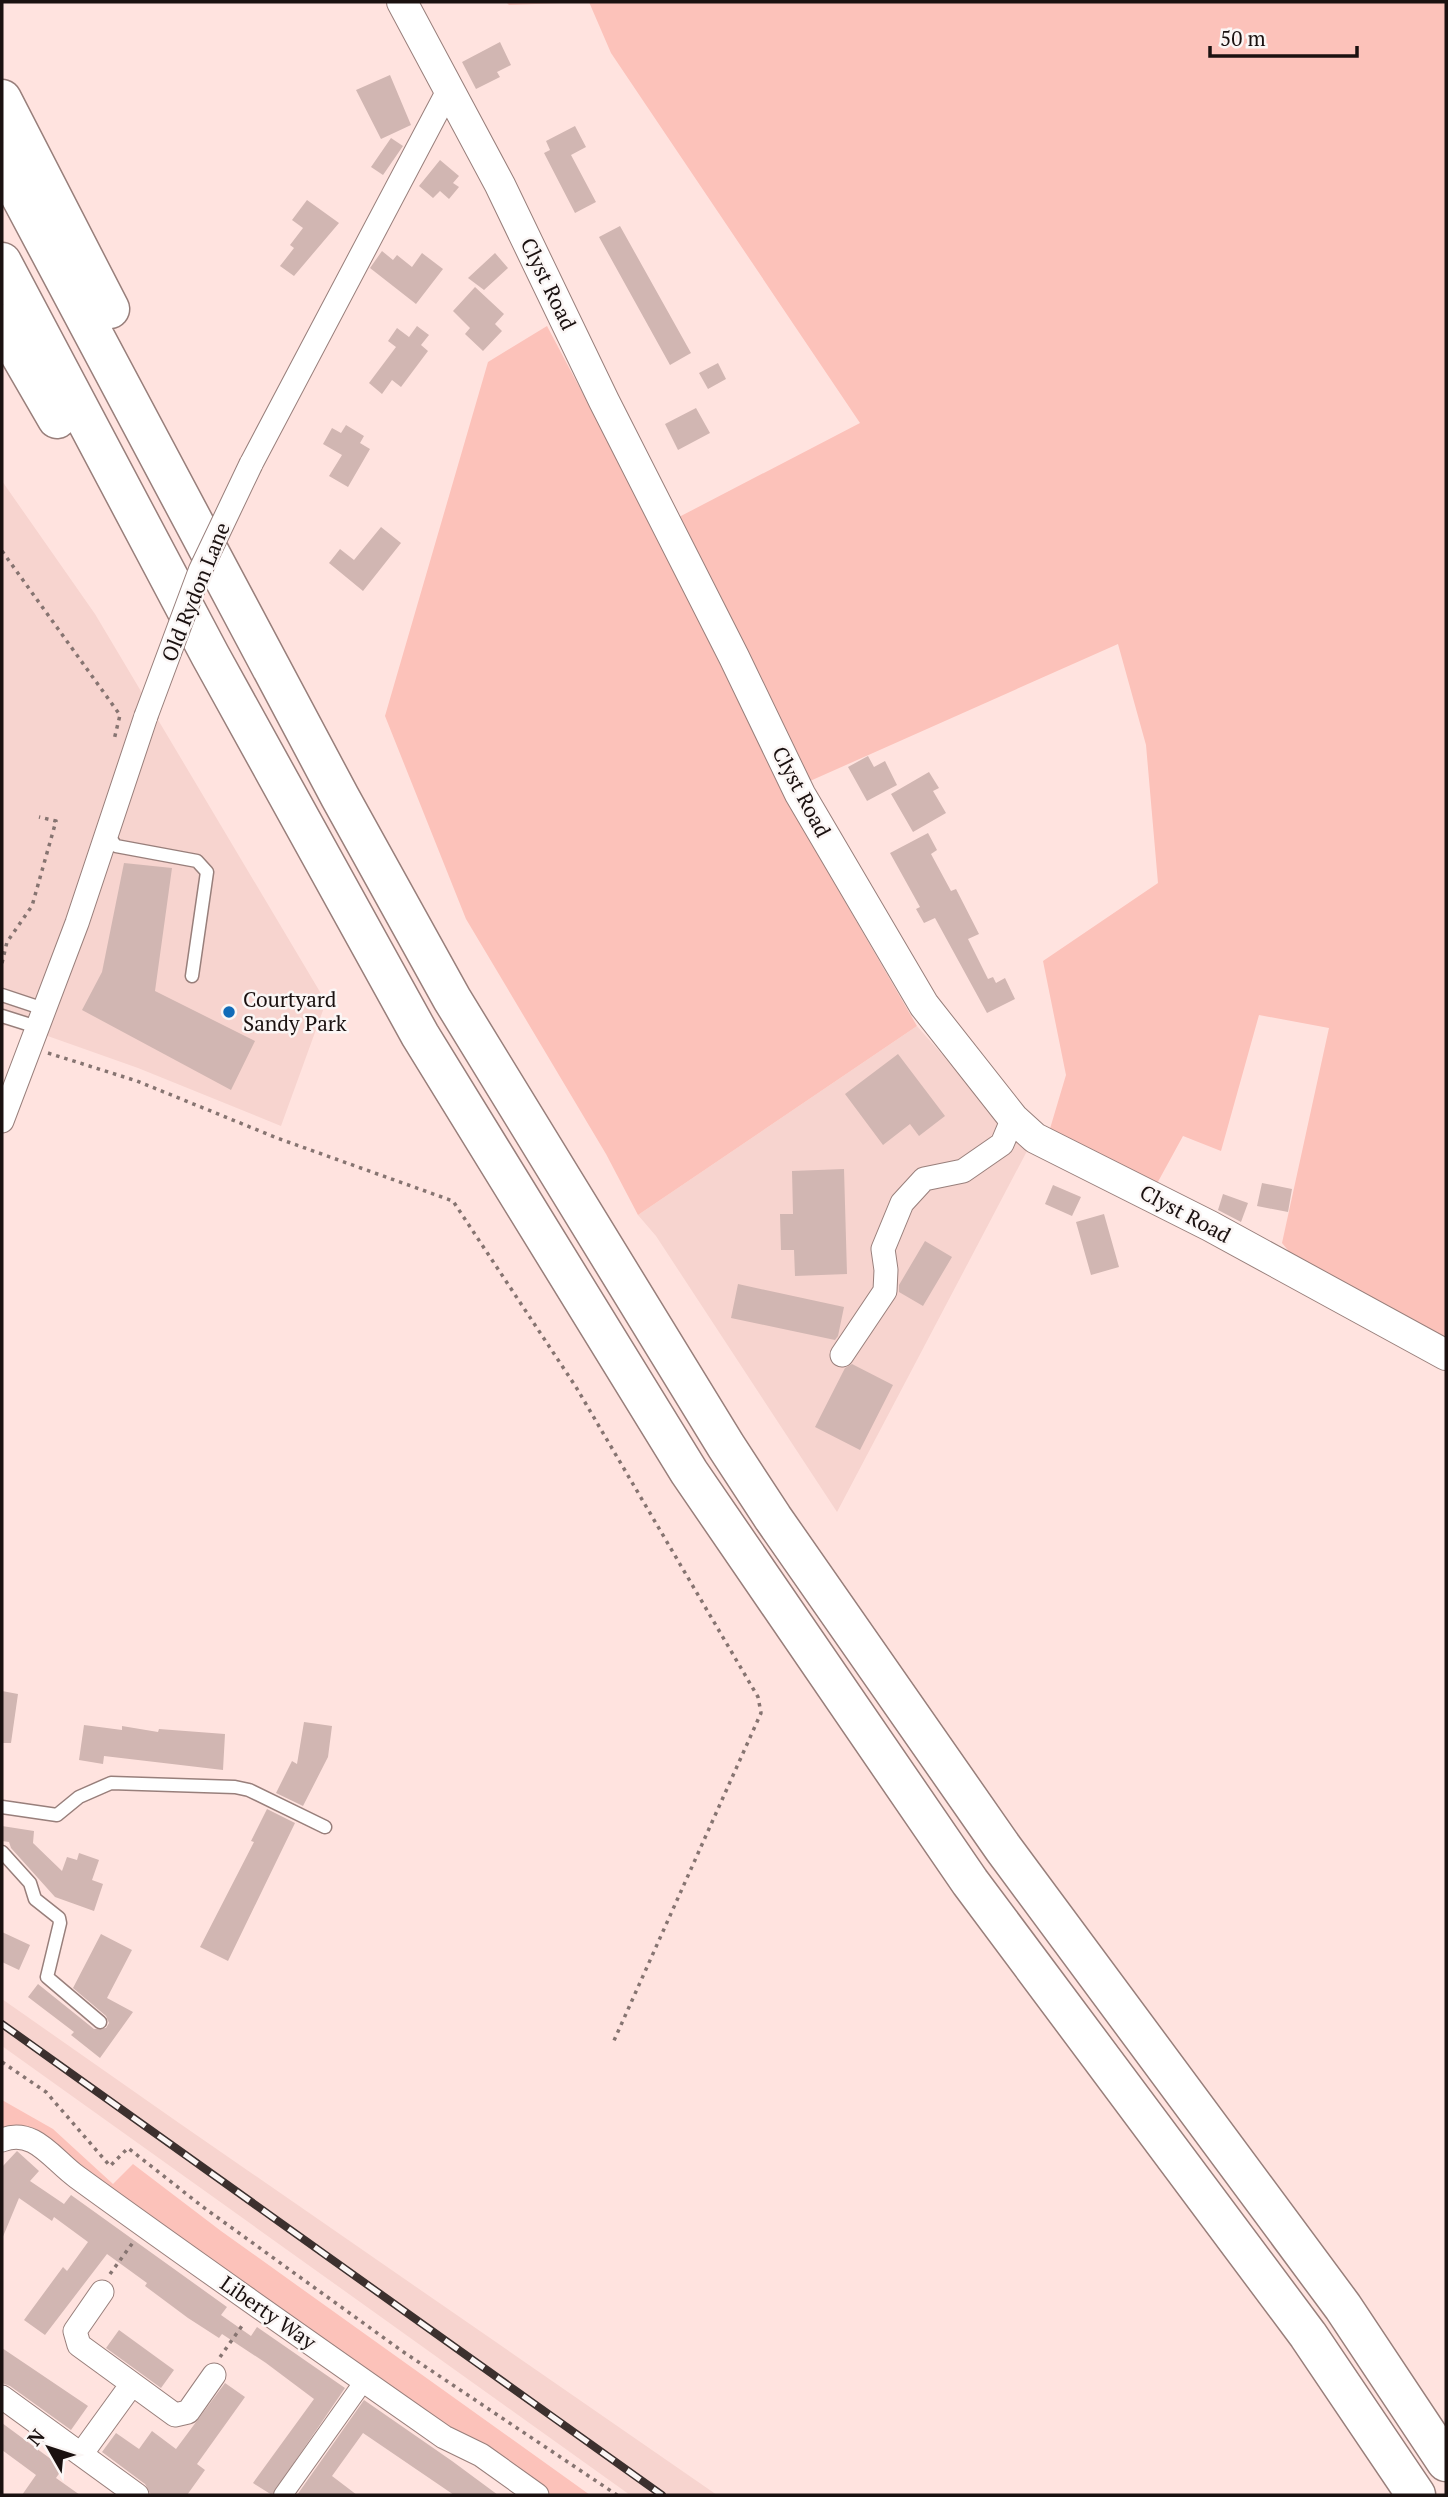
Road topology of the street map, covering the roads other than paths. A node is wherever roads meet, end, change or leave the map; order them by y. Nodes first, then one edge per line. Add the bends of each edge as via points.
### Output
1 (402, 2) edge
2 (449, 89) junction
3 (2, 99) edge
4 (2, 162) edge
5 (2, 262) edge
6 (2, 324) edge
7 (243, 615) junction
8 (210, 655) junction
9 (107, 834) junction
10 (191, 976) dead end
11 (2, 995) edge
12 (2, 1016) edge
13 (34, 1035) junction
14 (1013, 1118) junction
15 (2, 1121) edge
16 (842, 1355) dead end
17 (1446, 1355) edge
18 (2, 1807) edge
19 (325, 1827) dead end
20 (2, 1852) edge
21 (100, 2022) dead end
22 (2, 2140) edge
23 (103, 2292) road end
24 (215, 2375) road end
25 (364, 2381) junction
26 (132, 2384) junction
27 (2, 2397) edge
28 (82, 2453) junction
29 (1446, 2462) edge
30 (137, 2495) edge
31 (283, 2495) edge
32 (537, 2495) edge
33 (1416, 2495) edge

1 - 2 street, Clyst Road
2 - 9 street, Old Rydon Lane, bridge via 251,464 200,571
2 - 14 street, Clyst Road via 800,794 924,1005
3 - 7 highway via 160,405
4 - 7 highway
5 - 8 highway
6 - 8 highway via 164,602
7 - 29 highway via 452,999 773,1518 1003,1848 1343,2307
8 - 33 highway via 420,1035 689,1472 970,1882 1308,2335
9 - 10 lane via 116,846 197,861 207,872
9 - 13 street, Old Rydon Lane
11 - 13 lane
12 - 13 lane
13 - 15 street, Old Rydon Lane
14 - 16 street via 1002,1144 963,1171 924,1179 902,1203 883,1249 885,1291
14 - 17 street, Clyst Road via 1035,1138 1210,1226
18 - 19 lane via 57,1815 79,1797 111,1783 235,1787
20 - 21 lane via 30,1883 36,1899 59,1918 47,1977
22 - 25 street, Liberty Way via 14,2135 33,2139 144,2228
23 - 26 street via 75,2331 76,2339
24 - 26 street via 182,2416
25 - 31 street
25 - 32 street, Liberty Way
26 - 28 street
27 - 28 street
28 - 30 street

